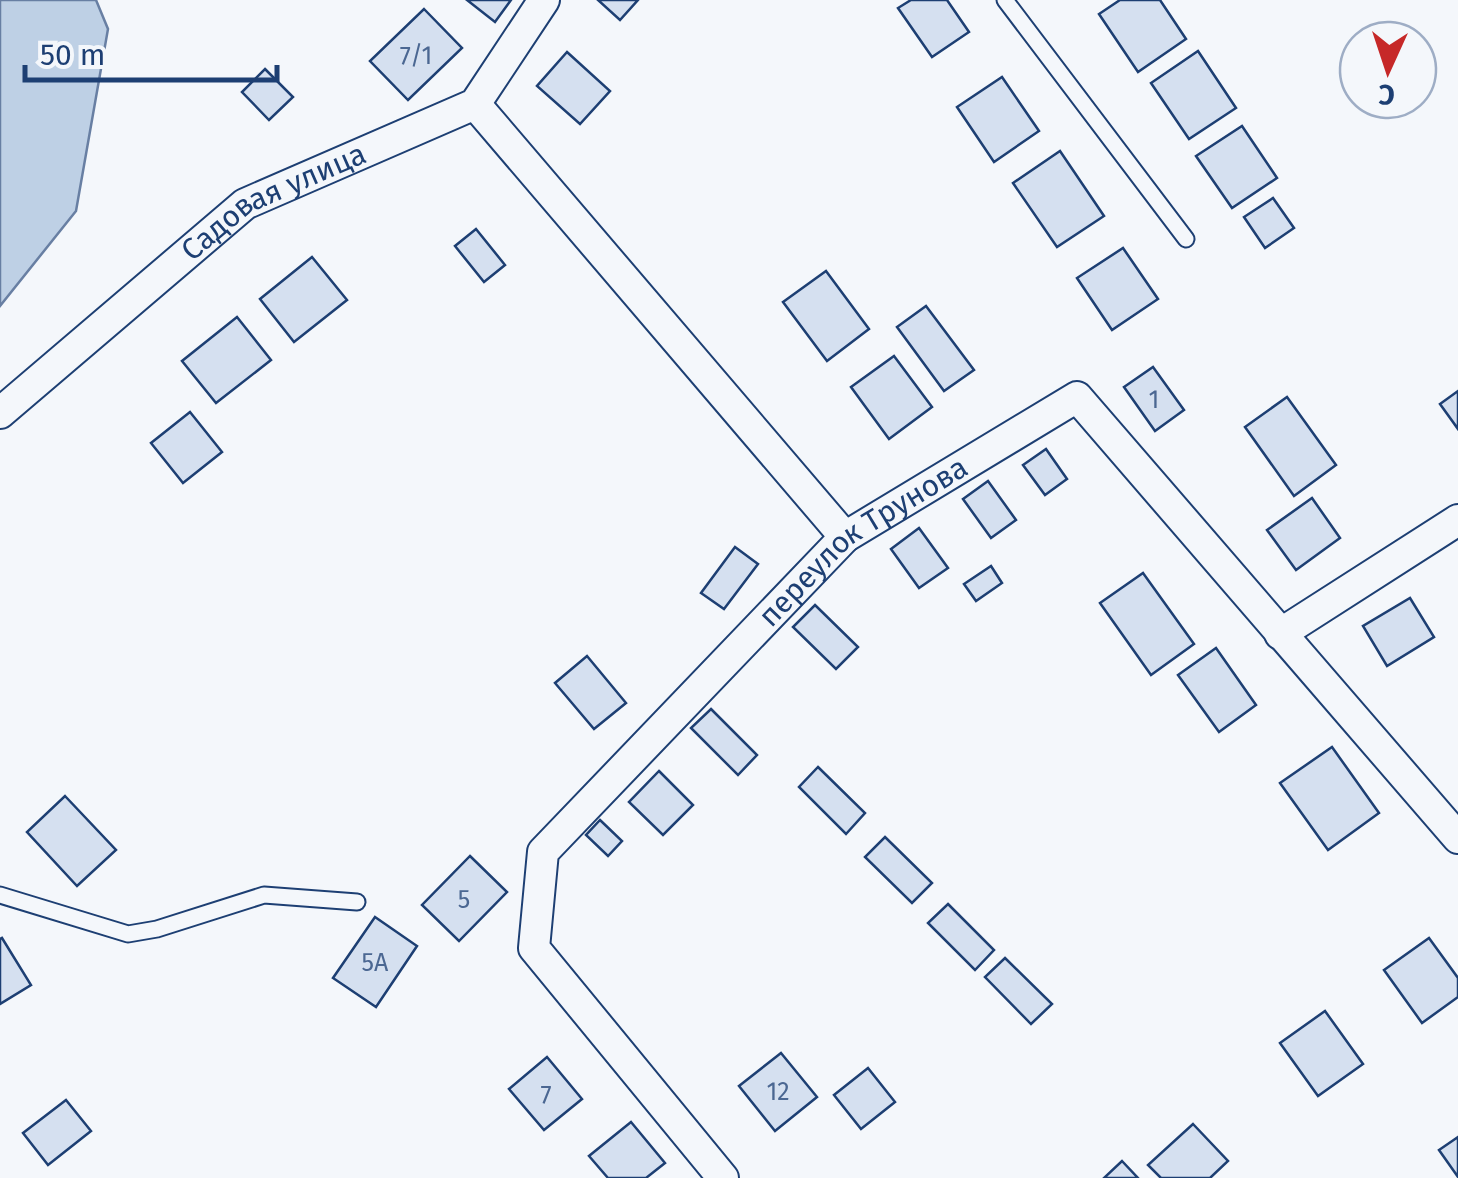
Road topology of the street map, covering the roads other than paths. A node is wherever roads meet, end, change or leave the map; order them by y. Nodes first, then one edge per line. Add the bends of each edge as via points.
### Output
1 (544, 0) edge
2 (1005, 0) edge
3 (475, 104) junction
4 (1186, 238) dead end
5 (0, 413) edge
6 (1458, 520) edge
7 (845, 537) junction
8 (1280, 634) junction
9 (1458, 838) edge
10 (0, 895) edge
11 (357, 902) dead end
12 (724, 1178) edge

1 - 3 street
2 - 4 lane
3 - 5 street, Садовая улица via 245,204
3 - 7 street
6 - 8 street
7 - 8 street, переулок Трунова via 1078,397
7 - 12 street, переулок Трунова via 544,852 534,948
8 - 9 street, переулок Трунова
10 - 11 lane via 128,934 264,895

